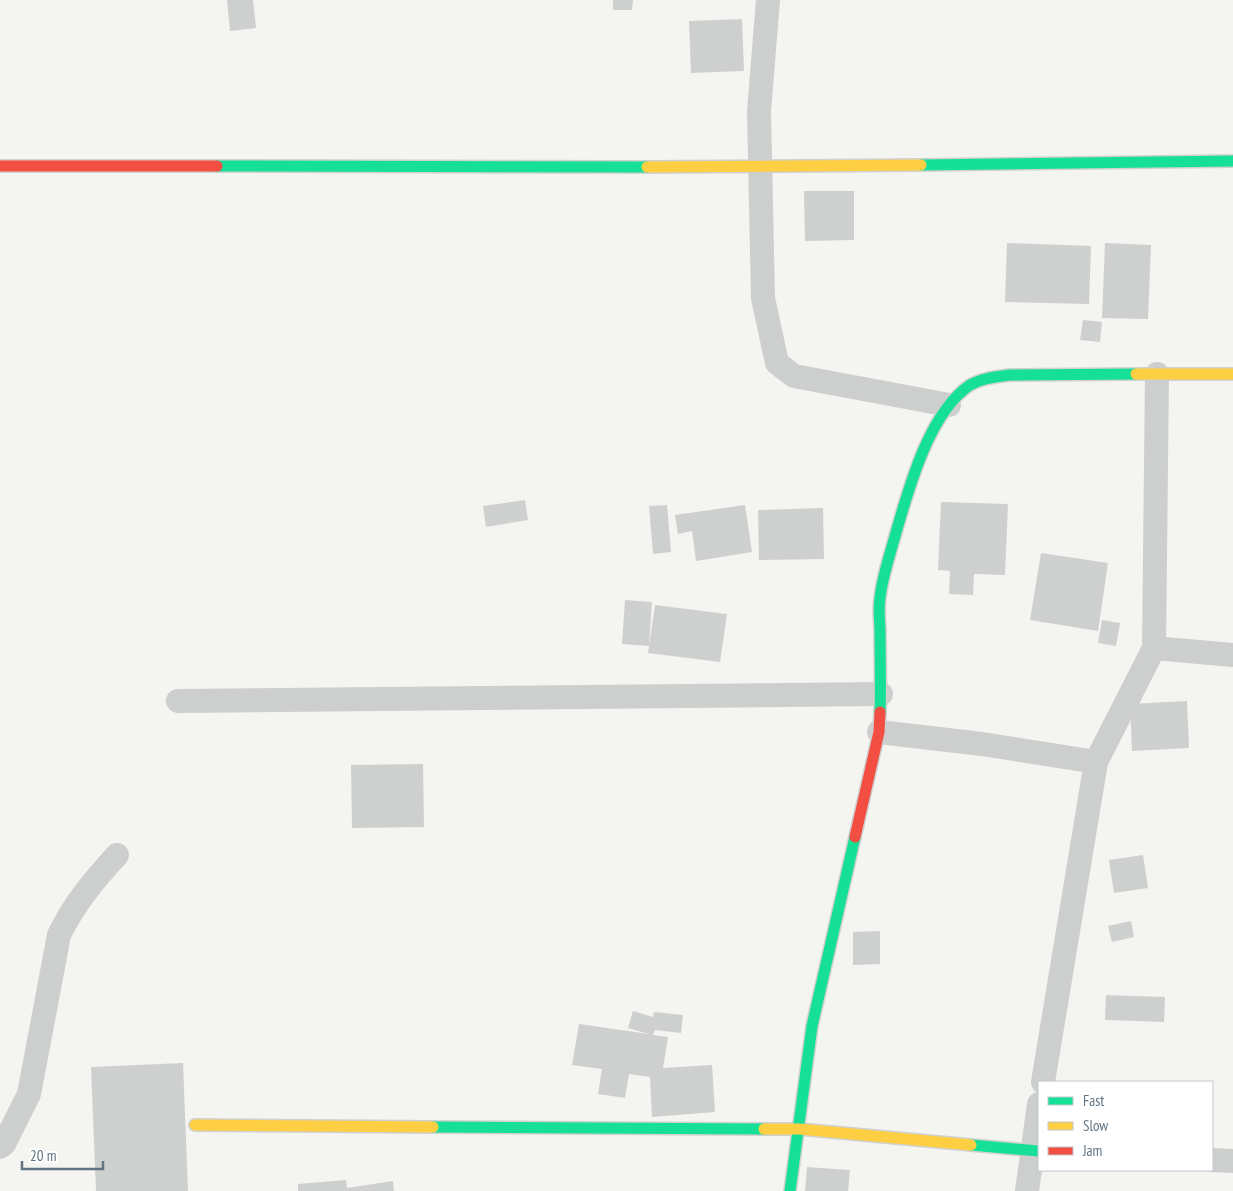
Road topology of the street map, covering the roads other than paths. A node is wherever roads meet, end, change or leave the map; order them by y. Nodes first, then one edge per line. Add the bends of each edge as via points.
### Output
1 (768, 0) edge
2 (1233, 161) edge
3 (0, 166) edge
4 (760, 167) junction
5 (1157, 374) junction
6 (1233, 374) edge
7 (949, 405) junction
8 (1154, 648) junction
9 (1233, 655) edge
10 (881, 694) junction
11 (178, 701) dead end
12 (879, 732) junction
13 (1096, 762) junction
14 (117, 855) dead end
15 (1043, 1081) edge
16 (1038, 1116) edge
17 (195, 1125) dead end
18 (799, 1129) junction
19 (0, 1147) edge
20 (1035, 1151) edge
21 (1213, 1160) edge
22 (1233, 1161) edge
23 (790, 1191) edge
24 (1027, 1191) edge

1 - 4 street via 759,111
2 - 4 street
3 - 4 street
4 - 7 street via 762,298 777,363 794,376
5 - 6 street
5 - 7 street via 984,378 966,388
5 - 8 street
7 - 10 street via 910,485 885,573 879,606
8 - 9 street
8 - 13 street
10 - 11 street
10 - 12 street
12 - 13 street
12 - 18 street via 812,1026
13 - 15 street
14 - 19 street via 84,893 59,935 29,1094
16 - 20 street
17 - 18 street
18 - 20 street
18 - 23 street
20 - 24 street
21 - 22 street

